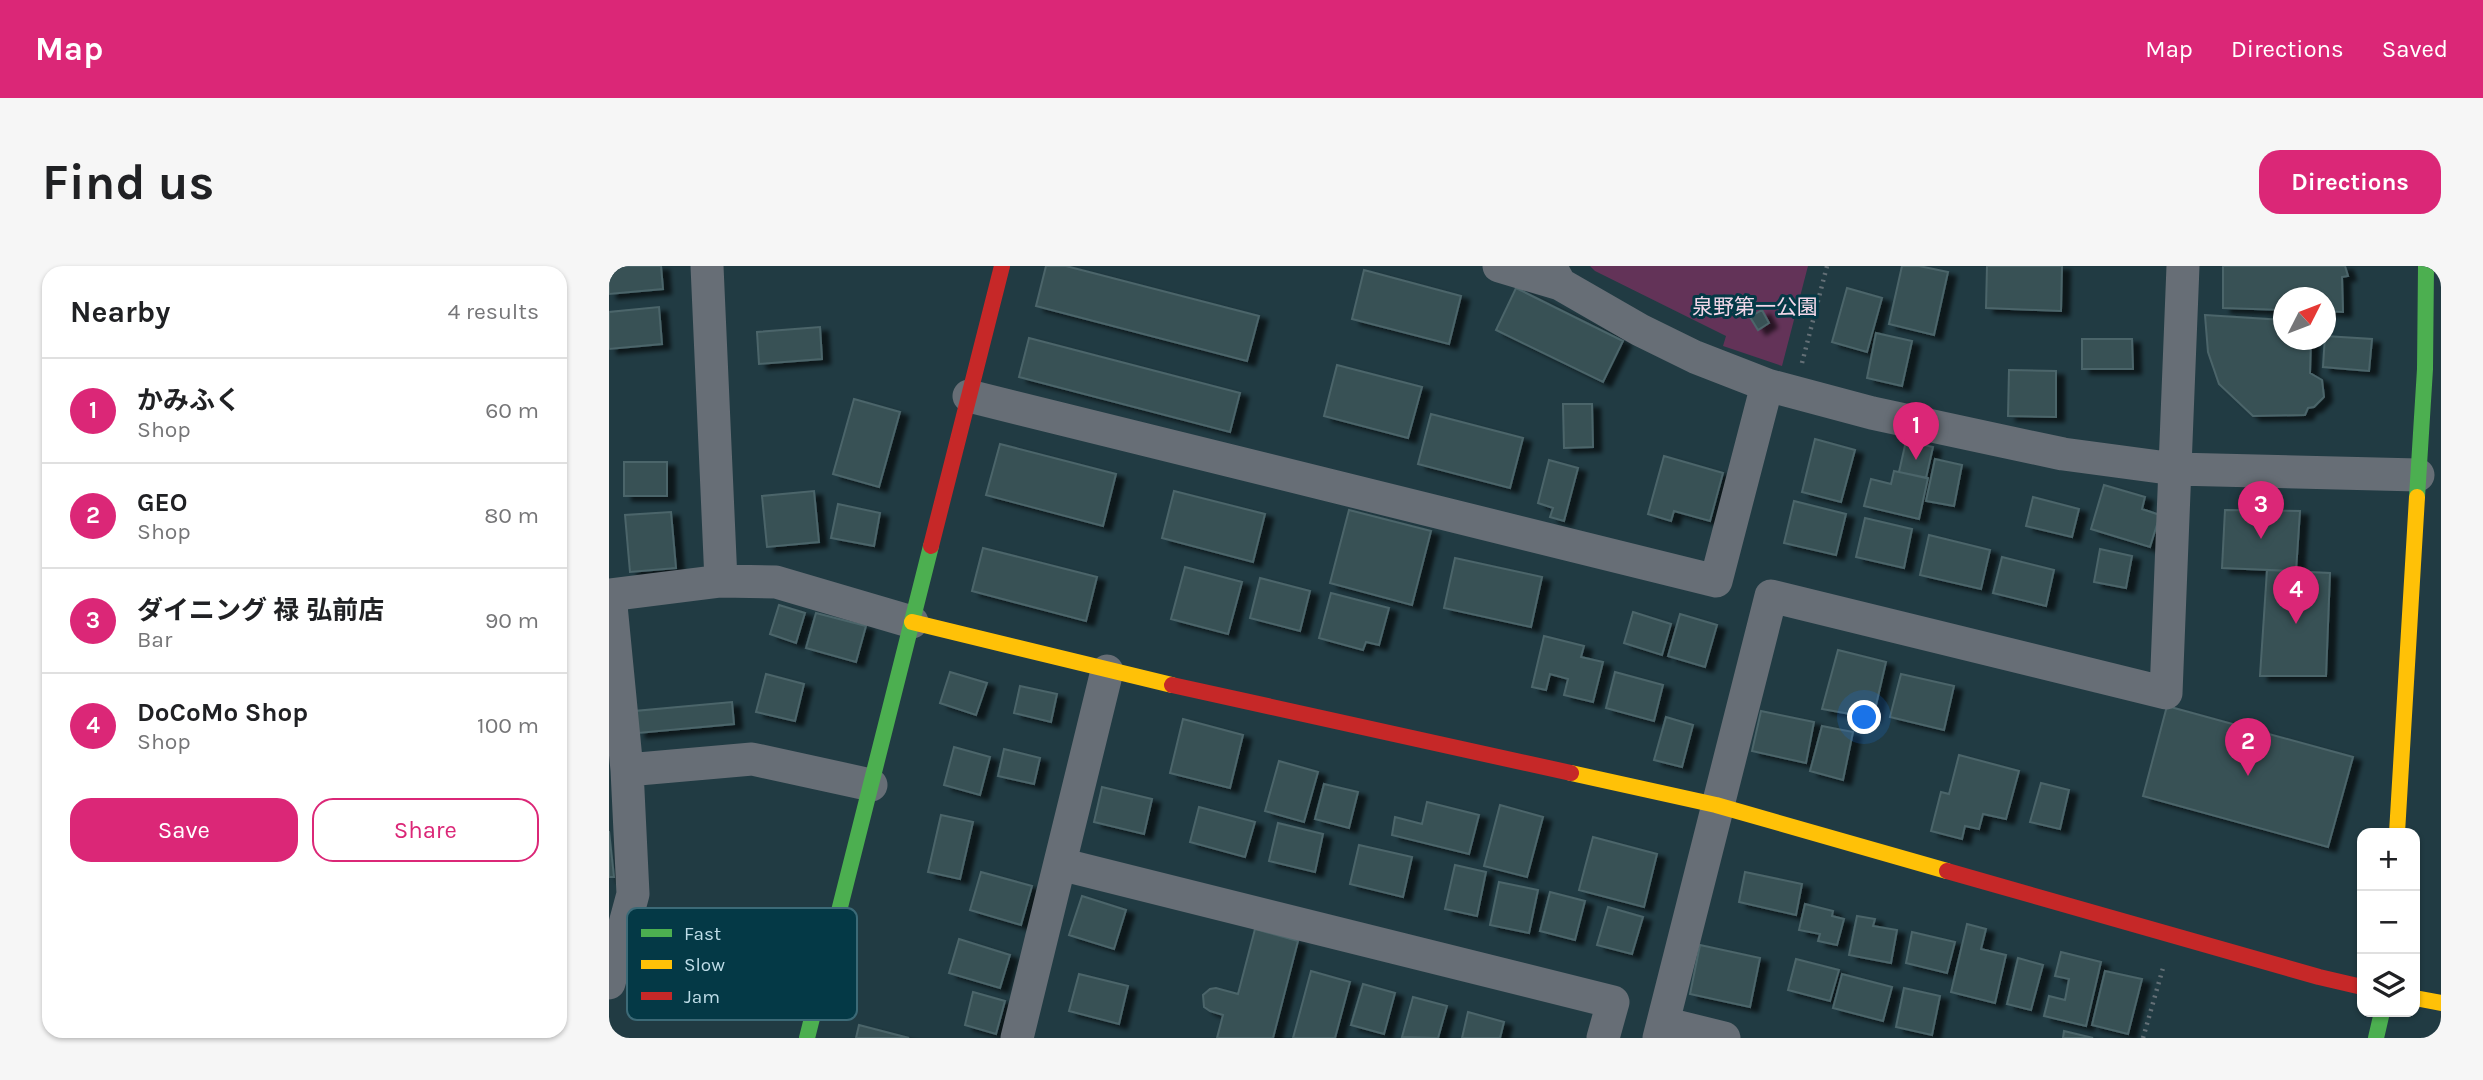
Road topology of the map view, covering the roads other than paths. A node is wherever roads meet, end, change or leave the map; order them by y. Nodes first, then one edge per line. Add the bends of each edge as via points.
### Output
1 (707, 266) edge
2 (1002, 266) edge
3 (1499, 266) edge
4 (2183, 266) edge
5 (2426, 266) edge
6 (1555, 275) edge
7 (1782, 389) junction
8 (969, 396) junction
9 (2175, 469) junction
10 (2418, 475) junction
11 (722, 581) junction
12 (912, 622) junction
13 (1107, 671) junction
14 (627, 771) junction
15 (871, 785) junction
16 (1716, 806) junction
17 (2397, 828) edge
18 (1060, 864) junction
19 (629, 908) edge
20 (840, 908) edge
21 (627, 916) edge
22 (609, 983) edge
23 (2357, 986) edge
24 (2420, 999) edge
25 (2441, 1003) edge
26 (2381, 1017) edge
27 (812, 1020) edge
28 (1661, 1031) edge
29 (807, 1038) edge
30 (1017, 1038) edge
31 (1603, 1038) edge
32 (1724, 1038) edge
33 (2376, 1038) edge

1 - 11 street
2 - 8 street
3 - 6 street
4 - 9 street
5 - 10 street
6 - 7 street via 1651,335
7 - 8 street via 1716,581
7 - 9 street via 2063,454
8 - 12 street
9 - 10 street
9 - 16 street via 2166,693 1771,596
10 - 17 street
11 - 12 street via 776,582
11 - 14 street via 610,595
12 - 13 street
12 - 15 street
13 - 16 street
13 - 18 street
14 - 15 street via 752,759
14 - 19 street via 633,894
15 - 20 street
16 - 23 street
16 - 28 street
18 - 30 street
18 - 31 street via 1612,1002
21 - 22 street
24 - 25 street
26 - 33 street
27 - 29 street
28 - 32 street

